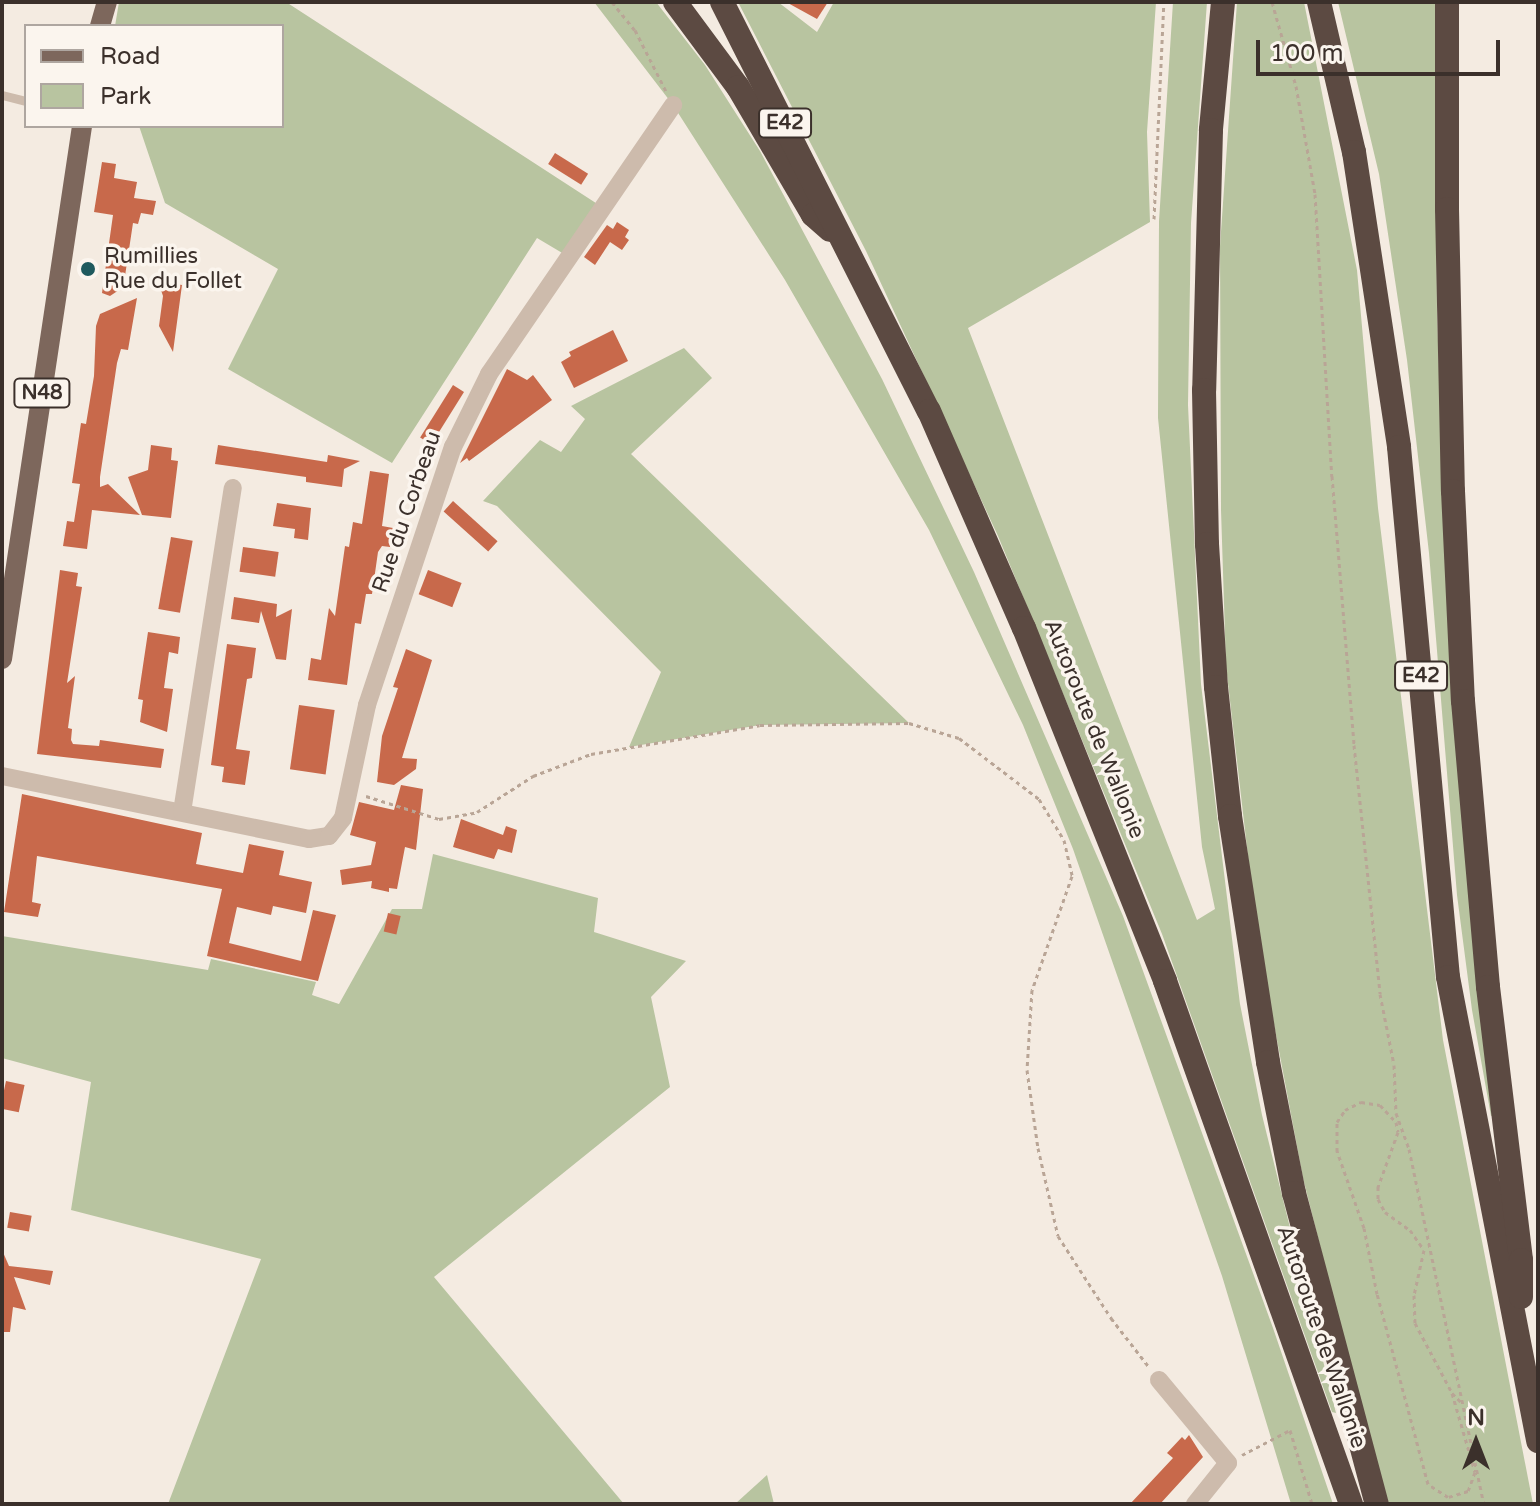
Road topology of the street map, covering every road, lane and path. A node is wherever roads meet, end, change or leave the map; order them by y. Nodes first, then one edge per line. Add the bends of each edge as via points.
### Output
1 (98, 2) edge
2 (107, 2) edge
3 (612, 2) edge
4 (675, 2) edge
5 (722, 2) edge
6 (1164, 2) edge
7 (1223, 2) edge
8 (1272, 2) edge
9 (1319, 2) edge
10 (1447, 2) edge
11 (98, 24) edge
12 (99, 24) edge
13 (2, 95) edge
14 (24, 100) edge
15 (673, 105) joint
16 (82, 128) edge
17 (1154, 219) dead end
18 (847, 245) junction
19 (233, 488) dead end
20 (2, 659) edge
21 (2, 776) edge
22 (351, 791) junction
23 (182, 812) junction
24 (1521, 1351) junction
25 (1159, 1380) joint
26 (1452, 1393) junction
27 (1461, 1402) junction
28 (1538, 1441) edge
29 (1228, 1463) junction
30 (1195, 1504) edge
31 (1312, 1504) edge
32 (1351, 1504) edge
33 (1377, 1504) edge
34 (1484, 1504) edge

1 - 11 main road
2 - 12 main road
3 - 15 path via 635,30
4 - 18 highway via 738,87 813,215
5 - 18 highway, Autoroute de Wallonie / E42
6 - 17 path
7 - 33 highway via 1211,130 1204,390 1216,687 1268,1062 1294,1193
8 - 27 path via 1296,86 1315,194 1333,492 1396,1113 1409,1149
9 - 24 highway, E42 via 1354,152 1399,447 1448,977
10 - 24 highway via 1448,256 1463,701 1488,987 1521,1260
13 - 14 lane
15 - 22 street, Rue du Corbeau via 489,374 453,447 367,705
16 - 20 main road, N48
18 - 32 highway, Autoroute de Wallonie / E42 via 929,411 1096,799 1242,1190
19 - 23 street
21 - 23 street, Rue du Corbeau
22 - 23 street, Rue du Corbeau via 343,818 329,836 309,839
22 - 25 path via 439,819 477,812 533,776 591,754 760,725 909,723 959,738 1039,799 1064,840 1072,876 1032,990 1027,1070 1038,1148 1058,1236
24 - 28 highway, E42
25 - 29 street
26 - 26 path via 1415,1323 1414,1295 1424,1250 1378,1199 1398,1132 1396,1122 1380,1105 1361,1102 1345,1110 1337,1122 1337,1151 1364,1228 1428,1484 1448,1497 1468,1491 1475,1472
26 - 27 path
27 - 34 path
29 - 30 street
29 - 31 path via 1290,1430

